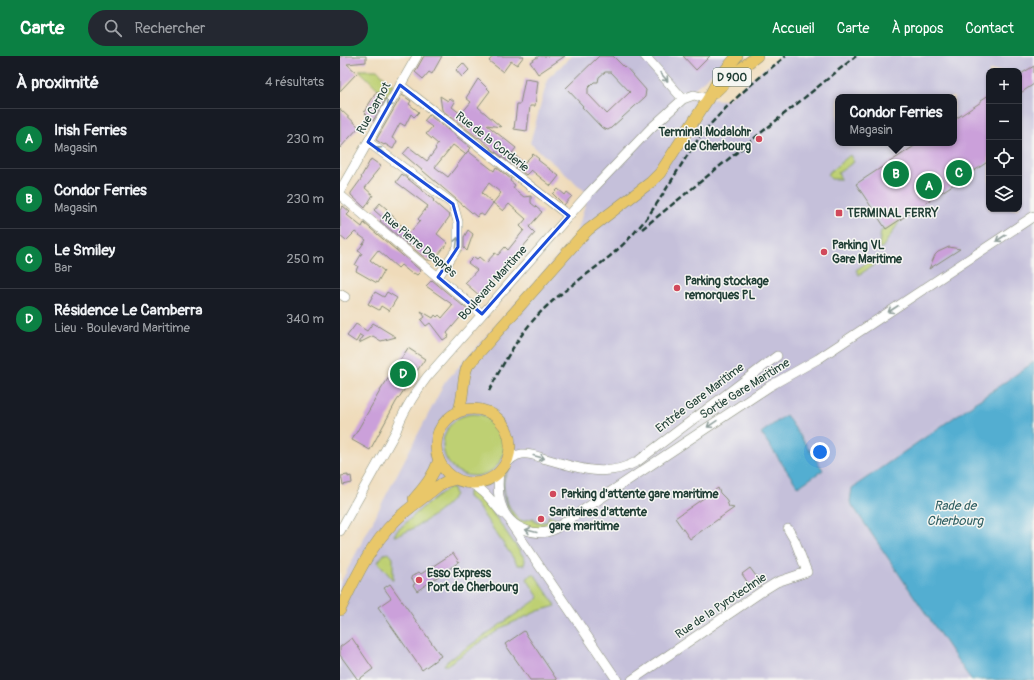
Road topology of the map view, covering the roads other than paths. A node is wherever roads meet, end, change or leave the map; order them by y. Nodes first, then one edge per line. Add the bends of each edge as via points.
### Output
1 (645, 56) edge
2 (737, 56) edge
3 (757, 56) edge
4 (412, 58) edge
5 (400, 85) junction
6 (683, 99) junction
7 (708, 99) junction
8 (368, 142) junction
9 (340, 192) edge
10 (340, 195) edge
11 (569, 216) junction
12 (1034, 216) edge
13 (438, 277) junction
14 (482, 314) junction
15 (777, 356) dead end
16 (465, 376) junction
17 (477, 409) junction
18 (458, 412) junction
19 (439, 460) junction
20 (502, 469) junction
21 (456, 479) junction
22 (470, 483) junction
23 (506, 518) junction
24 (396, 521) junction
25 (788, 529) dead end
26 (340, 531) edge
27 (340, 610) edge
28 (617, 680) edge
29 (632, 680) edge

1 -> 6 street
2 - 7 main road, D 900 via 719,78
3 - 7 main road, D 900
4 - 5 street, Rue Carnot
5 -> 8 street, Rue Carnot
5 - 11 street, Rue de la Corderie
6 - 7 street via 694,94
6 - 11 street, Boulevard Maritime via 626,154
7 - 16 main road via 656,177 579,239 468,364
8 - 9 street, Rue Carnot
13 -> 8 street via 458,247 458,222 453,204
10 - 13 street, Rue Pierre Desprès
11 - 14 street, Boulevard Maritime
12 -> 23 street, Sortie Gare Maritime via 818,359 733,410 559,526 547,532 534,533 519,528
13 - 14 street, Rue Pierre Desprès
14 - 26 street, Boulevard Maritime via 427,376 415,394
20 -> 15 street, Entrée Gare Maritime via 513,457 524,454 586,470 626,467
16 - 17 main road via 467,393
16 - 18 main road
17 - 18 main road
17 - 20 main road via 491,413 506,428 510,448
18 - 19 main road via 448,418 438,433 436,447
19 - 21 main road via 446,471
19 - 24 main road via 434,474
20 - 22 main road via 486,481
20 - 23 street via 498,494
21 - 22 main road
21 - 24 main road via 438,486
22 - 23 street via 476,485
23 - 28 street
24 - 27 main road via 374,547
25 - 29 street, Rue de la Pyrotechnie via 807,572 777,582 764,590

